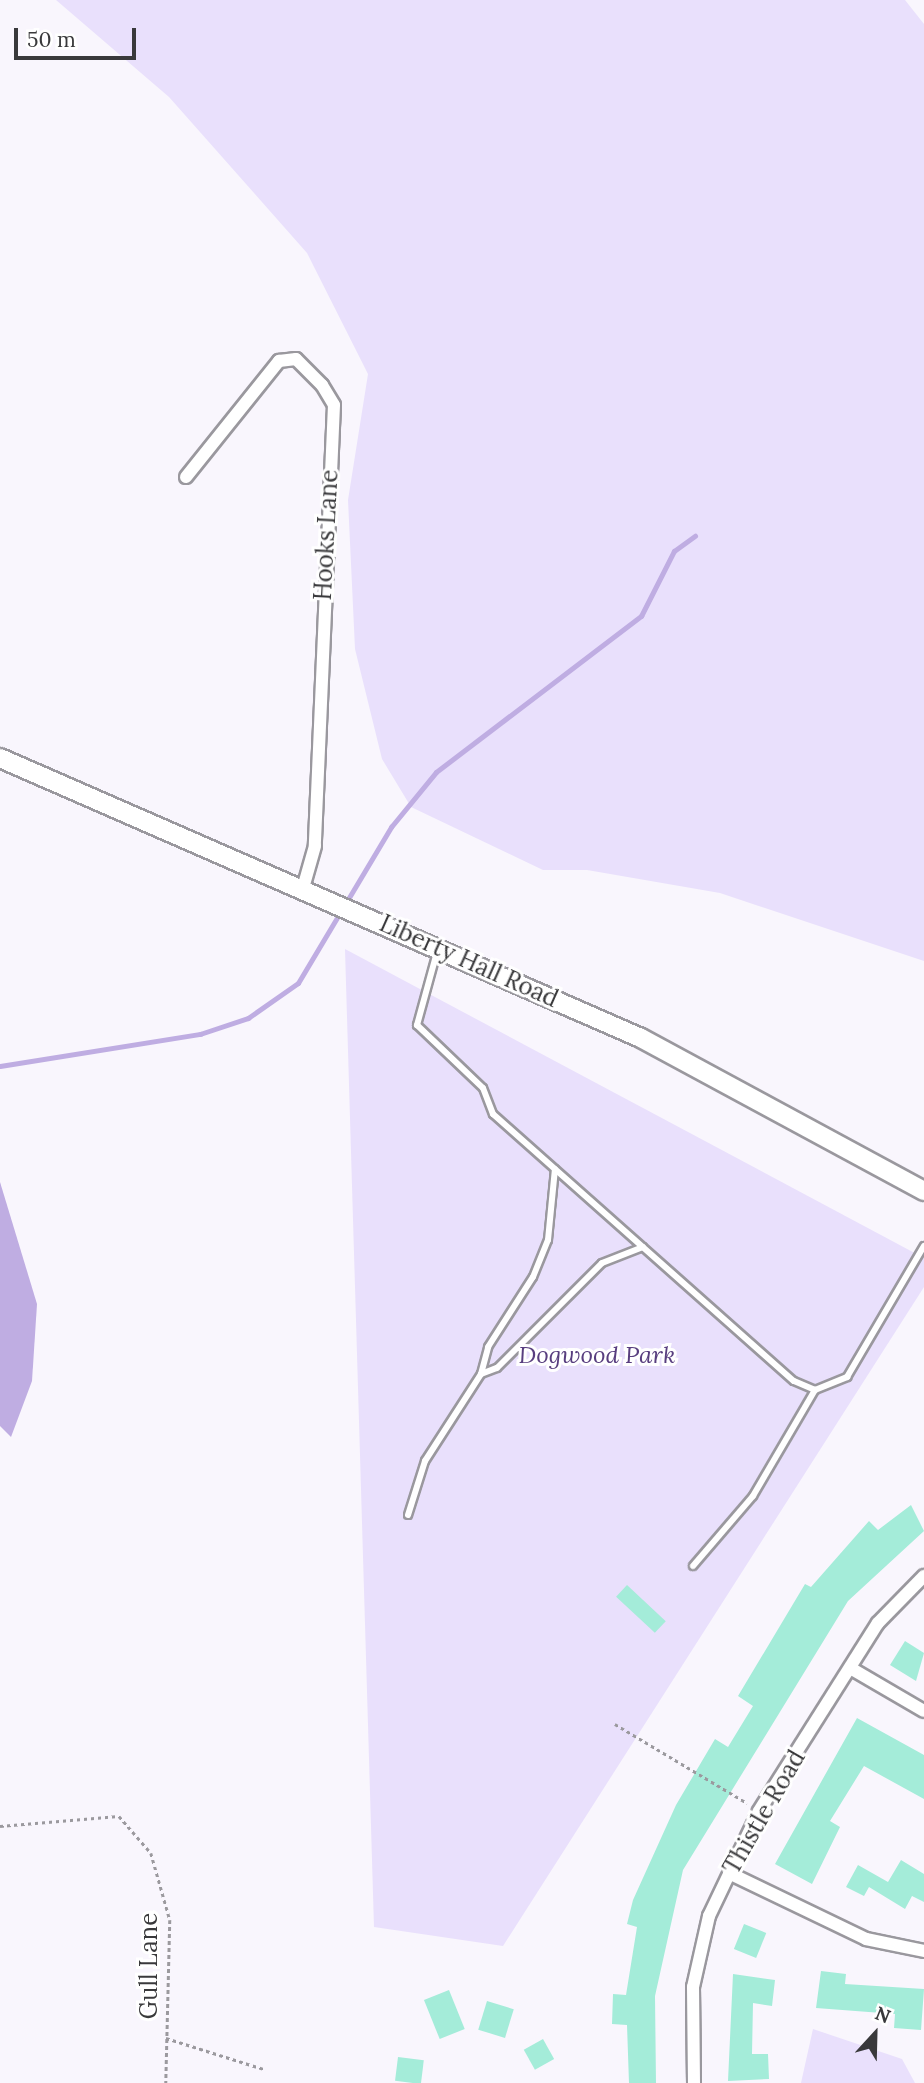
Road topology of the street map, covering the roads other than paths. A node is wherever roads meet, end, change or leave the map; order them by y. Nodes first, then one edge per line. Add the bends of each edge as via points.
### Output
1 (187, 477) dead end
2 (0, 758) edge
3 (303, 888) junction
4 (439, 947) junction
5 (555, 1169) junction
6 (924, 1191) edge
7 (924, 1246) edge
8 (643, 1247) junction
9 (481, 1374) junction
10 (815, 1390) junction
11 (408, 1515) dead end
12 (693, 1566) dead end
13 (924, 1576) edge
14 (852, 1670) junction
15 (924, 1711) edge
16 (729, 1873) junction
17 (924, 1951) edge
18 (694, 2083) edge

1 - 3 street, Hooks Lane via 279,360 296,359 334,405 315,846
2 - 3 main road, Liberty Hall Road
3 - 4 main road, Liberty Hall Road
4 - 5 lane via 417,1025 483,1088 493,1114
4 - 6 main road, Liberty Hall Road via 653,1044
5 - 8 lane
5 - 9 lane via 548,1240 533,1277 488,1348
7 - 10 lane via 857,1365 831,1388
8 - 9 lane via 602,1263 497,1368
8 - 10 lane via 794,1381
9 - 11 lane via 425,1461
10 - 12 lane via 753,1496
13 - 14 street, Thistle Road via 878,1623
14 - 15 street
14 - 16 street, Thistle Road via 759,1811
16 - 17 street via 866,1939
16 - 18 street, Thistle Road via 709,1916 693,1987

